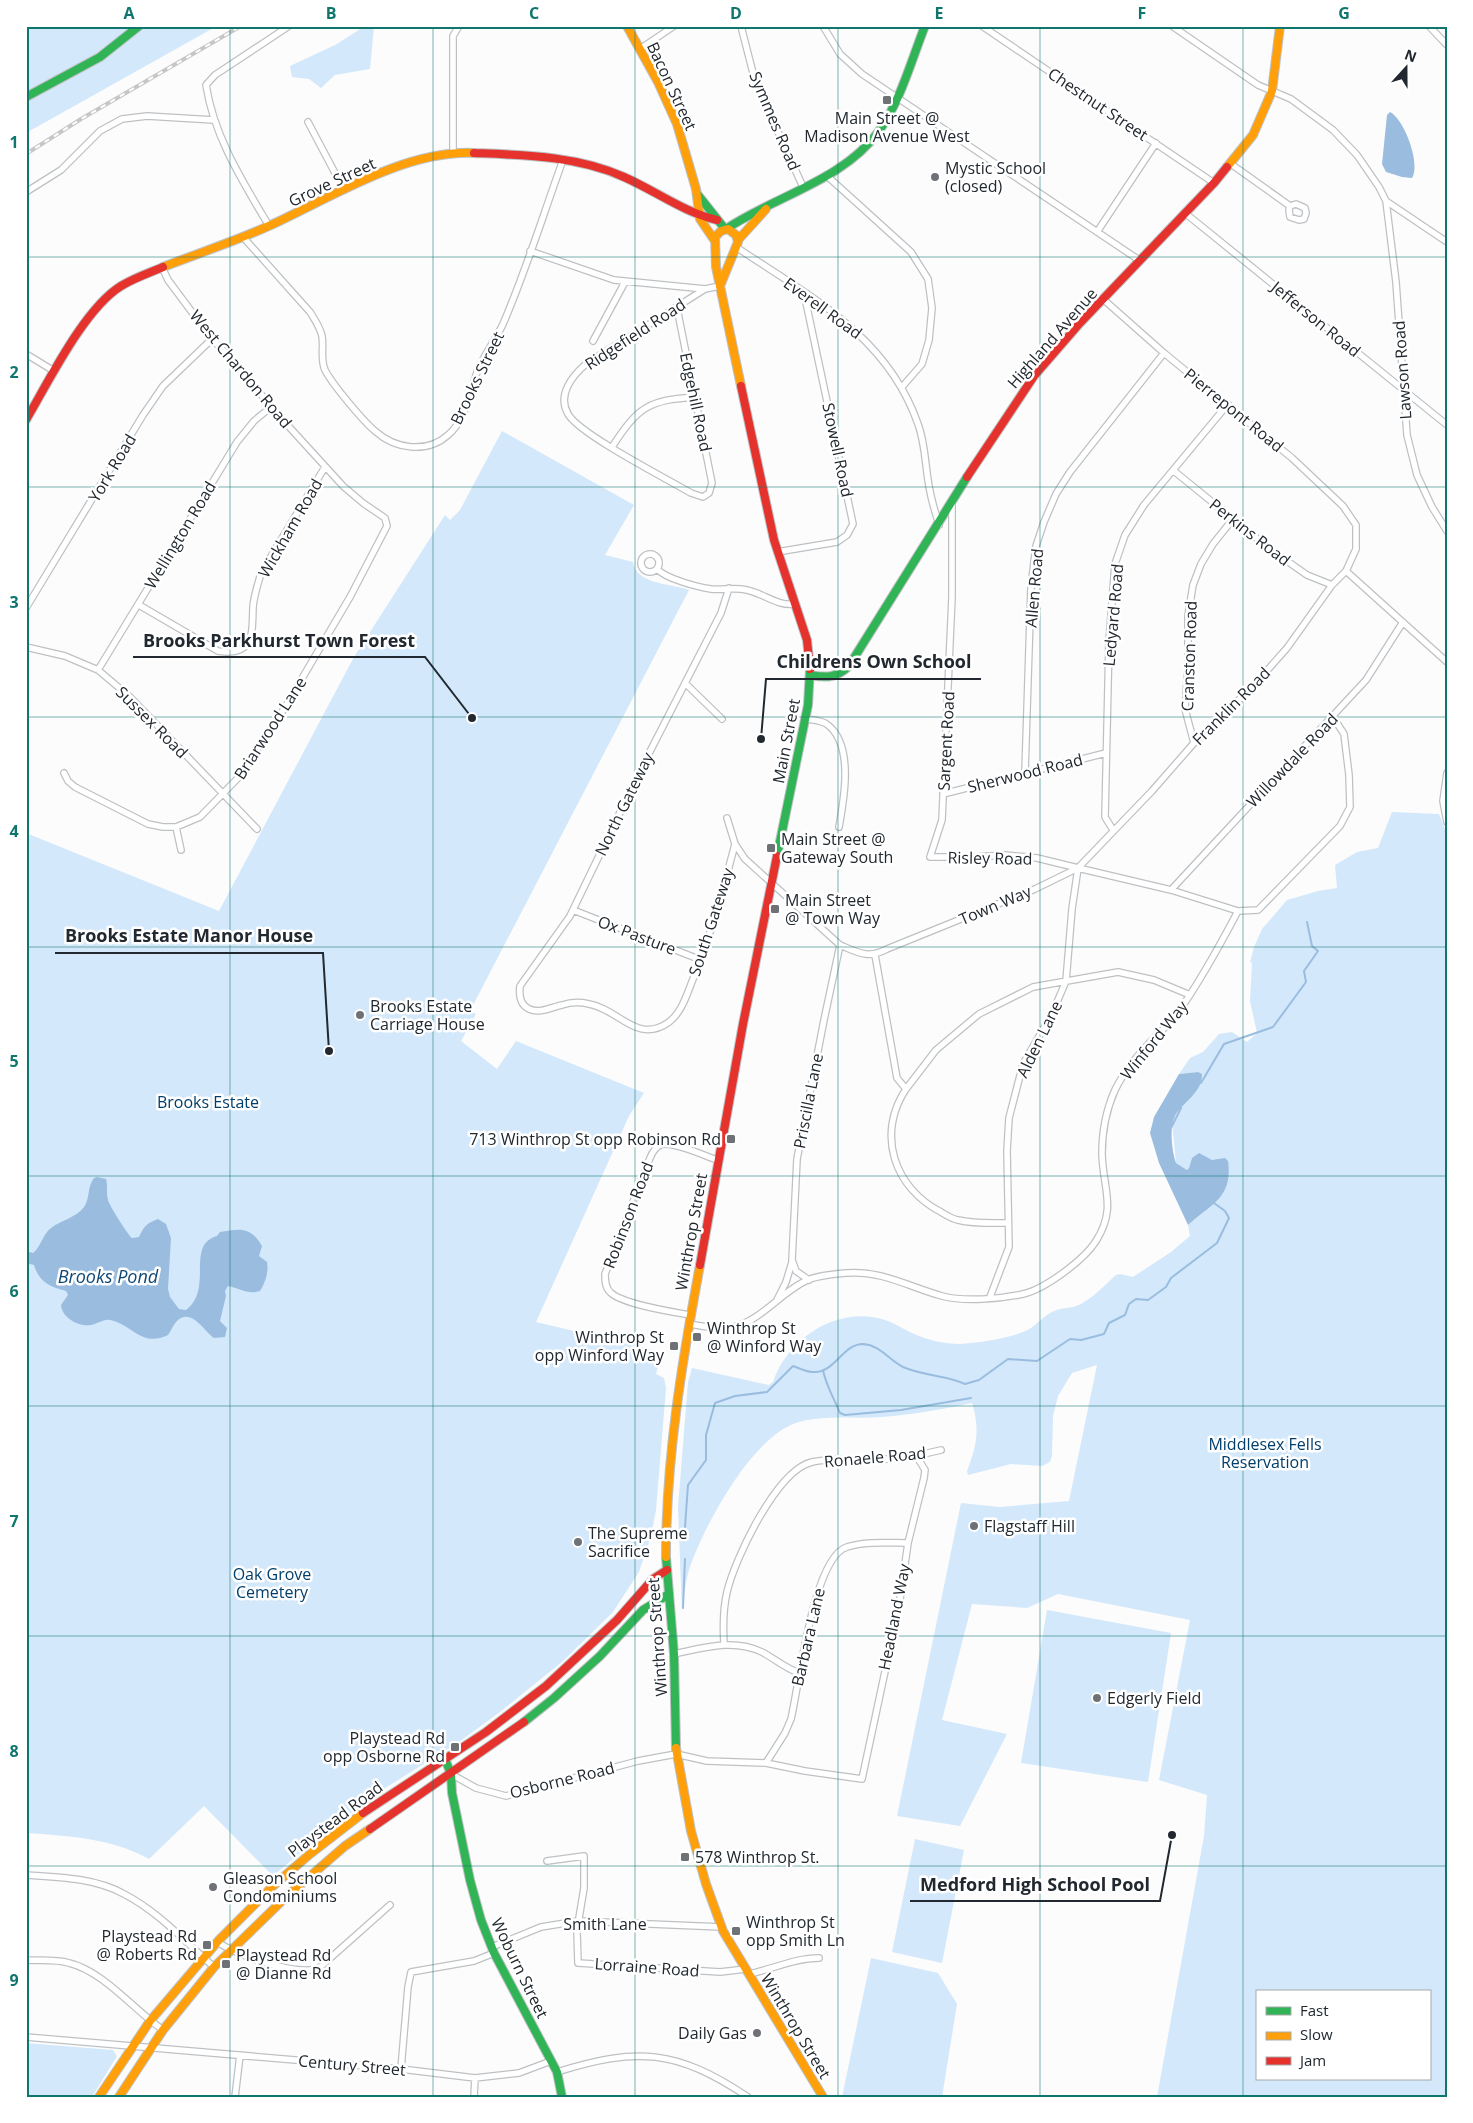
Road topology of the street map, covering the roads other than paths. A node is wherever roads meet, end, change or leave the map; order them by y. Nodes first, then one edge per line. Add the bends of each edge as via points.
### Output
1 (139, 26) edge
2 (289, 26) edge
3 (459, 26) edge
4 (627, 26) edge
5 (674, 26) edge
6 (741, 26) edge
7 (823, 26) edge
8 (926, 26) edge
9 (982, 26) edge
10 (1172, 26) edge
11 (1280, 26) edge
12 (1429, 26) edge
13 (1447, 45) edge
14 (640, 49) junction
15 (1272, 91) junction
16 (26, 97) edge
17 (896, 98) junction
18 (214, 120) junction
19 (308, 122) dead end
20 (1156, 143) junction
21 (453, 152) junction
22 (563, 160) junction
23 (1231, 164) junction
24 (826, 174) junction
25 (1214, 183) junction
26 (803, 187) junction
27 (696, 188) junction
28 (344, 190) junction
29 (26, 192) edge
30 (1386, 201) junction
31 (774, 203) junction
32 (1290, 206) dead end
33 (1185, 213) junction
34 (699, 216) junction
35 (718, 220) junction
36 (269, 226) junction
37 (726, 229) junction
38 (1097, 232) junction
39 (243, 237) junction
40 (715, 242) junction
41 (1447, 242) edge
42 (736, 245) junction
43 (530, 251) junction
44 (1139, 260) junction
45 (162, 267) junction
46 (625, 282) junction
47 (720, 286) junction
48 (705, 289) junction
49 (804, 293) junction
50 (1103, 299) junction
51 (677, 308) junction
52 (212, 339) junction
53 (593, 341) dead end
54 (1164, 353) junction
55 (26, 354) edge
56 (54, 371) junction
57 (902, 387) junction
58 (1404, 390) junction
59 (696, 397) junction
60 (1228, 404) junction
61 (271, 408) junction
62 (26, 420) edge
63 (1447, 425) edge
64 (612, 447) junction
65 (325, 467) junction
66 (1174, 470) junction
67 (707, 496) joint
68 (952, 503) junction
69 (1233, 520) junction
70 (939, 524) junction
71 (1356, 528) joint
72 (1447, 531) edge
73 (777, 552) junction
74 (657, 569) dead end
75 (1346, 571) junction
76 (1332, 585) junction
77 (729, 588) junction
78 (795, 604) junction
79 (138, 605) junction
80 (26, 608) edge
81 (1403, 622) junction
82 (26, 647) edge
83 (1447, 662) edge
84 (98, 670) junction
85 (810, 675) junction
86 (685, 683) junction
87 (1333, 718) junction
88 (722, 719) dead end
89 (806, 719) junction
90 (1194, 743) junction
91 (1106, 753) junction
92 (1025, 772) junction
93 (64, 773) dead end
94 (1447, 773) edge
95 (223, 794) junction
96 (943, 794) junction
97 (727, 818) dead end
98 (1447, 822) edge
99 (176, 827) junction
100 (839, 827) dead end
101 (257, 829) dead end
102 (1113, 830) junction
103 (735, 844) junction
104 (181, 850) dead end
105 (930, 857) joint
106 (1078, 868) junction
107 (773, 885) junction
108 (1170, 890) junction
109 (573, 910) junction
110 (1238, 912) junction
111 (840, 945) junction
112 (875, 955) junction
113 (701, 960) junction
114 (1066, 981) junction
115 (1190, 995) junction
116 (531, 1010) joint
117 (906, 1089) junction
118 (727, 1116) joint
119 (717, 1160) junction
120 (1008, 1223) junction
121 (792, 1260) junction
122 (808, 1280) junction
123 (990, 1297) junction
124 (775, 1302) junction
125 (689, 1320) junction
126 (941, 1450) dead end
127 (917, 1457) junction
128 (908, 1543) junction
129 (667, 1570) junction
130 (669, 1594) junction
131 (609, 1628) junction
132 (618, 1637) junction
133 (724, 1644) junction
134 (674, 1654) junction
135 (799, 1673) junction
136 (676, 1754) junction
137 (445, 1759) junction
138 (766, 1763) junction
139 (451, 1774) junction
140 (548, 1860) dead end
141 (26, 1875) edge
142 (390, 1905) dead end
143 (578, 1921) junction
144 (722, 1927) junction
145 (217, 1942) junction
146 (493, 1950) junction
147 (230, 1951) junction
148 (203, 1958) junction
149 (819, 1958) dead end
150 (26, 1960) edge
151 (214, 1967) junction
152 (747, 1972) junction
153 (150, 2021) junction
154 (163, 2030) junction
155 (26, 2037) edge
156 (132, 2046) junction
157 (151, 2047) junction
158 (240, 2056) junction
159 (551, 2061) junction
160 (401, 2069) junction
161 (557, 2072) junction
162 (475, 2078) junction
163 (99, 2097) edge
164 (119, 2097) edge
165 (235, 2097) edge
166 (474, 2097) edge
167 (562, 2097) edge
168 (748, 2097) edge
169 (823, 2097) edge

1 - 16 main road via 101,58
2 - 18 street via 209,80 206,86
3 - 21 street via 453,36
4 - 14 main road, Bacon Street
5 - 14 street
6 - 26 street, Symmes Road via 755,81
7 - 17 street via 836,50 849,63
8 - 17 main road
9 - 20 street, Chestnut Street
10 - 15 street via 1255,83
11 - 15 main road, Highland Avenue
12 - 13 street
14 - 27 main road, Bacon Street via 677,124
15 - 23 main road, Highland Avenue via 1253,135
15 - 30 street via 1290,99 1341,136 1370,173
17 - 24 main road via 872,140 852,159
17 - 38 street
18 - 29 street via 147,116 122,119 107,126 58,172
18 - 36 street via 237,172
19 - 28 street
20 - 25 street, Chestnut Street
20 - 38 street
21 - 22 main road, Grove Street
21 - 28 main road, Grove Street via 404,165
22 - 34 main road, Grove Street via 623,176
22 - 43 street, Brooks Street
23 - 25 main road, Highland Avenue
23 - 32 street
24 - 26 main road
24 - 57 street via 911,252 928,279 932,308 929,340 922,364
25 - 33 main road, Highland Avenue
26 - 31 main road
27 - 34 main road, Bacon Street
27 - 35 main road, Bacon Street
28 - 36 main road, Grove Street
30 - 41 street
30 - 58 street, Lawson Road
31 - 37 main road
31 - 42 main road
33 - 44 main road, Highland Avenue
33 - 58 street, Jefferson Road
34 - 35 main road, Grove Street
34 - 40 main road, Bacon Street
35 - 37 main road, Bacon Street
36 - 39 main road, Grove Street
37 - 40 main road via 717,234
37 - 42 main road via 734,232
38 - 44 street
39 - 43 street, Brooks Street via 318,323 325,369 333,382 375,432 396,445 408,447 425,446 444,438 462,415
39 - 45 main road, Grove Street
40 - 42 main road via 723,252 730,252
40 - 47 main road, Main Street
42 - 47 main road
42 - 49 street, Everell Road
43 - 46 street
44 - 50 main road, Highland Avenue
45 - 52 street, West Chardon Road
45 - 56 main road, Grove Street via 128,282 102,302 84,323
46 - 48 street
46 - 53 street
47 - 48 street, Ridgefield Road
47 - 73 main road, Main Street
48 - 51 street, Ridgefield Road
49 - 57 street, Everell Road via 858,332
49 - 73 street, Stowell Road via 853,524 847,535 837,542
50 - 54 street, Pierrepont Road
50 - 68 main road, Highland Avenue via 1034,376
51 - 59 street, Edgehill Road
51 - 64 street, Ridgefield Road via 586,364 568,385 565,401 569,416 586,432
52 - 61 street, West Chardon Road via 241,369
52 - 80 street, York Road via 163,386
54 - 60 street, Pierrepont Road
54 - 92 street, Allen Road via 1070,472 1056,494 1036,546 1031,587
55 - 56 street
56 - 62 main road, Grove Street
57 - 70 street, Everell Road via 918,424
58 - 63 street, Jefferson Road
58 - 72 street, Lawson Road via 1407,435 1417,476
59 - 64 street via 666,399 643,409
59 - 67 street, Edgehill Road via 712,483
60 - 66 street, Ledyard Road
60 - 71 street, Pierrepont Road via 1343,506
61 - 65 street, West Chardon Road
61 - 79 street, Wellington Road via 254,421 237,442
64 - 67 street, Ridgefield Road via 691,494
65 - 79 street, Wickham Road via 261,573 253,606 253,631 244,647 232,652 218,651
65 - 95 street, Briarwood Lane via 358,499 385,518 387,526 350,597 284,709 239,777
66 - 69 street, Perkins Road
66 - 91 street, Ledyard Road via 1144,505 1125,535 1115,564
68 - 70 main road, Highland Avenue
68 - 96 street, Sargent Road via 952,597
69 - 76 street, Perkins Road via 1307,575
69 - 90 street, Cranston Road via 1213,544 1193,585 1188,616 1185,708
70 - 85 main road, Highland Avenue via 849,666 839,676
71 - 75 street, Franklin Road via 1356,549
73 - 78 main road, Main Street
74 - 77 street via 698,586
75 - 76 street, Franklin Road
75 - 81 street
76 - 90 street, Franklin Road via 1287,648
77 - 78 street via 750,590 782,604
77 - 86 street, North Gateway via 721,613
78 - 85 main road, Main Street via 807,640
79 - 84 street, Wellington Road
81 - 83 street
81 - 87 street, Willowdale Road via 1366,680
82 - 84 street, Sussex Road via 65,656
84 - 95 street, Sussex Road via 130,697
85 - 89 main road, Main Street
86 - 88 street
86 - 109 street, North Gateway
87 - 108 street, Willowdale Road
87 - 110 street via 1344,734 1350,807 1340,826 1258,910
89 - 100 street via 829,726 840,743 845,764 845,795
89 - 107 main road, Main Street
90 - 102 street, Franklin Road
91 - 92 street, Sherwood Road
91 - 102 street, Ledyard Road via 1105,817
92 - 96 street, Sherwood Road
93 - 99 street via 75,787 100,801 148,824
94 - 98 street via 1443,801
95 - 99 street, Briarwood Lane via 200,818
95 - 101 street, Sussex Road
96 - 105 street, Sargent Road via 942,820
97 - 103 street
99 - 104 street
102 - 106 street, Franklin Road
103 - 107 street, South Gateway via 745,859
103 - 113 street, South Gateway
105 - 106 street, Risley Road via 1005,855 1037,858
106 - 108 street
106 - 112 street, Town Way
106 - 114 street, Alden Lane
107 - 111 street
107 - 118 main road, Main Street
108 - 110 street
109 - 113 street, Ox Pasture
109 - 116 street, North Gateway via 520,986 520,999
110 - 115 street, Winford Way
111 - 112 street via 857,953
111 - 121 street, Priscilla Lane via 797,1159
112 - 117 street via 896,1078
113 - 116 street, South Gateway via 680,1008 667,1023 656,1028 634,1027 589,1004
114 - 115 street via 1118,972 1154,980
114 - 117 street via 1033,987 979,1014 936,1050
114 - 120 street, Alden Lane via 1052,1014 1023,1064 1014,1092 1007,1151
115 - 123 street, Winford Way via 1176,1016 1141,1051 1115,1090 1103,1133 1102,1155 1109,1201 1105,1223 1095,1242 1050,1282 1025,1294
117 - 120 street via 891,1122 892,1150 903,1180 926,1204 957,1220
118 - 119 main road, Winthrop Street
119 - 125 main road, Winthrop Street
119 - 125 street, Robinson Road via 669,1144 656,1148 605,1274 608,1290 616,1297
120 - 123 street, Alden Lane via 1009,1247
121 - 122 street via 796,1271
121 - 124 street, Priscilla Lane via 786,1282
122 - 123 street, Winford Way via 866,1273 943,1296
122 - 124 street, Winford Way
124 - 125 street, Winford Way via 752,1319 734,1327 715,1328
125 - 129 main road, Winthrop Street via 672,1436
126 - 127 street, Ronaele Road
127 - 128 street, Headland Way via 925,1470
127 - 133 street, Ronaele Road via 820,1461 806,1464 791,1473 753,1530 732,1574 724,1608
128 - 135 street, Barbara Lane via 845,1547 834,1557 821,1581
128 - 138 street, Headland Way via 899,1606 862,1779
129 - 130 main road, Winthrop Street
129 - 131 main road, Playstead Road via 653,1579
130 - 132 main road, Playstead Road via 645,1608
130 - 134 main road, Winthrop Street
131 - 132 main road
131 - 137 main road, Playstead Road via 546,1686
132 - 139 main road, Playstead Road via 554,1698
133 - 134 street
133 - 135 street via 753,1649
134 - 136 main road, Winthrop Street
135 - 138 street, Barbara Lane via 788,1726
136 - 138 street via 707,1761
136 - 139 street, Osborne Road via 506,1796 476,1788
136 - 144 main road, Winthrop Street via 691,1831
137 - 139 main road, Woburn Street
137 - 145 main road, Playstead Road via 370,1808 310,1854
139 - 146 main road, Woburn Street via 470,1880
139 - 147 main road, Playstead Road via 345,1846 284,1898
140 - 143 street, Lorraine Road via 584,1856 584,1888
141 - 148 street via 95,1883 124,1893 156,1914
142 - 147 street via 318,1969 298,1970
143 - 144 street, Smith Lane
143 - 146 street, Smith Lane via 541,1926
143 - 152 street, Lorraine Road via 578,1963
144 - 152 main road, Winthrop Street
145 - 147 street
145 - 148 main road, Playstead Road
146 - 159 main road, Woburn Street
146 - 160 street, Smith Lane via 474,1960 411,1972
147 - 151 main road, Playstead Road
148 - 151 street
148 - 153 main road, Playstead Road
149 - 152 street via 800,1959 770,1970
150 - 153 street via 68,1962 83,1968 101,1979
151 - 154 main road, Playstead Road
152 - 169 main road, Winthrop Street
153 - 154 street
153 - 156 main road, Playstead Road
154 - 157 main road, Playstead Road
155 - 156 street, Century Street
156 - 157 street, Century Street
156 - 163 main road, Playstead Road
157 - 158 street, Century Street
157 - 164 main road, Playstead Road
158 - 160 street, Century Street
158 - 165 street
159 - 161 main road, Woburn Street
159 - 162 street, Century Street via 519,2073
160 - 162 street, Century Street
161 - 167 main road, Woburn Street
161 - 168 street via 630,2055 664,2057 726,2082
162 - 166 street

